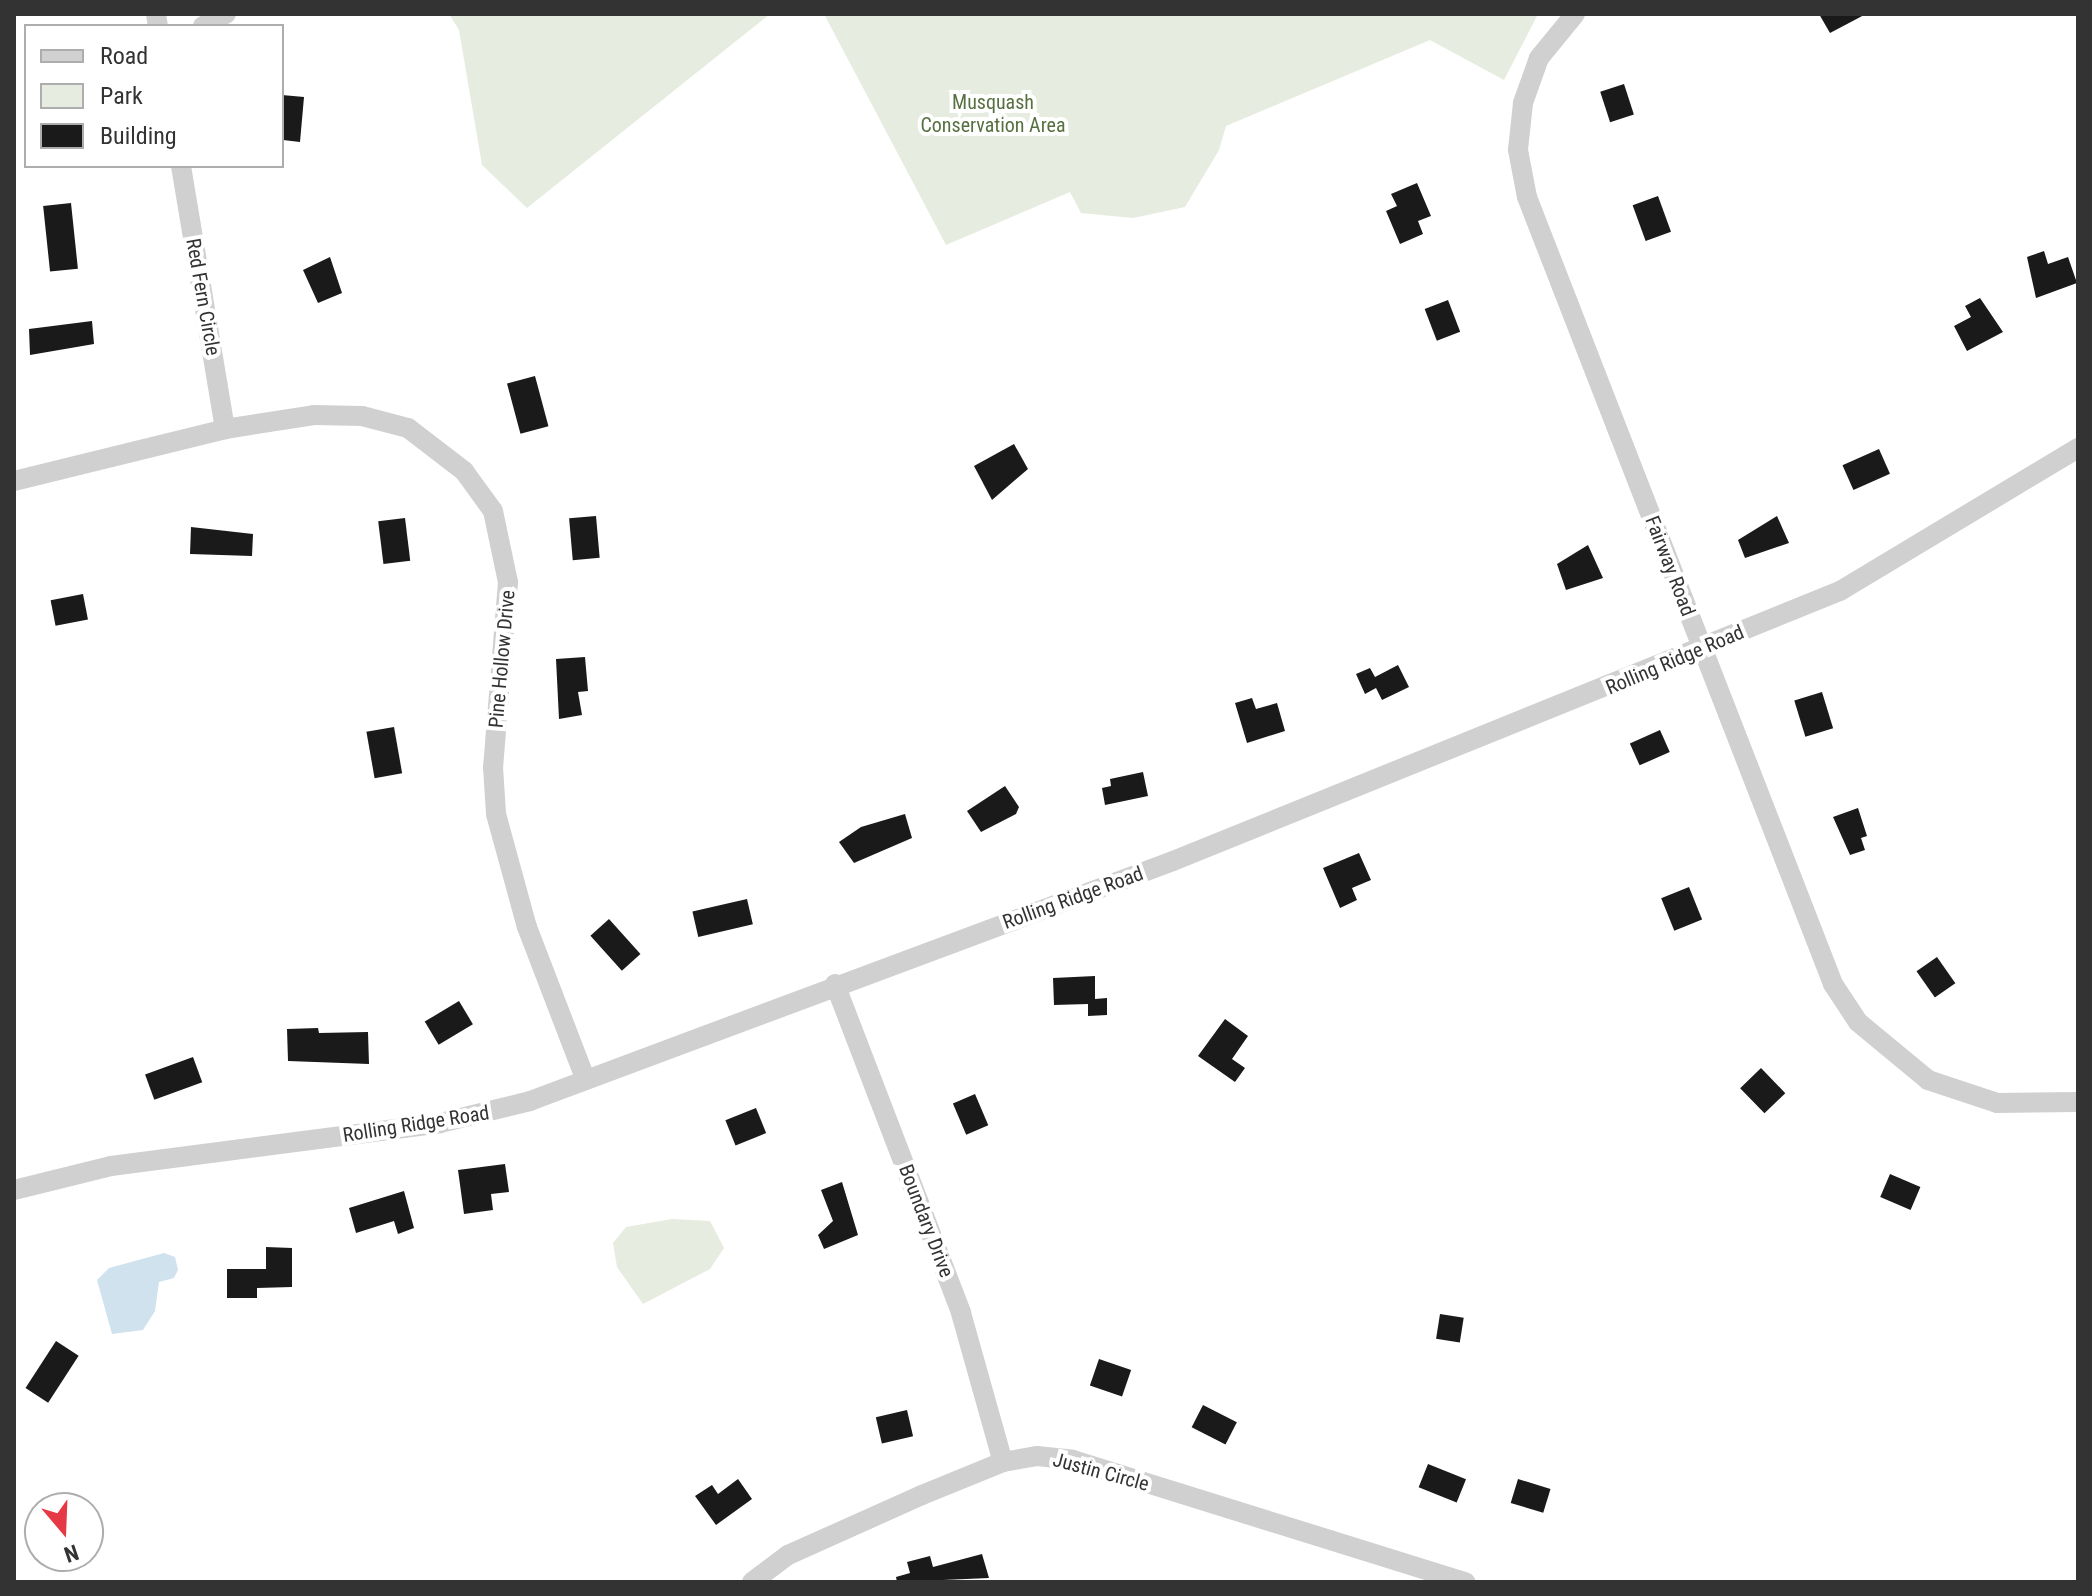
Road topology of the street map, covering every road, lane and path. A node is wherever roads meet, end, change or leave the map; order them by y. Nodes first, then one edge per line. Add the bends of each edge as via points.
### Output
1 (226, 14) edge
2 (1575, 14) edge
3 (207, 24) edge
4 (181, 168) edge
5 (225, 429) junction
6 (2078, 448) edge
7 (14, 481) edge
8 (1702, 648) junction
9 (835, 984) junction
10 (585, 1078) junction
11 (2078, 1102) edge
12 (14, 1190) edge
13 (1003, 1462) junction
14 (752, 1582) edge
15 (1465, 1582) edge

1 - 3 street
2 - 8 street, Fairway Road via 1529,81 1519,126 1522,174
4 - 5 street, Red Fern Circle
5 - 7 street, Pine Hollow Drive
5 - 10 street, Pine Hollow Drive via 314,415 386,420 448,454 493,511 506,558 509,605 493,767 496,814 527,927
6 - 8 street, Rolling Ridge Road via 1840,591
8 - 9 street, Rolling Ridge Road via 1187,856
8 - 11 street, Fairway Road via 1823,963 1858,1022 1909,1068 1951,1090 1997,1103
9 - 10 street, Rolling Ridge Road
9 - 13 street, Boundary Drive via 961,1313
10 - 12 street, Rolling Ridge Road via 484,1116 125,1163
13 - 14 street, Justin Circle via 788,1555
13 - 15 street, Justin Circle via 1037,1456 1073,1460

